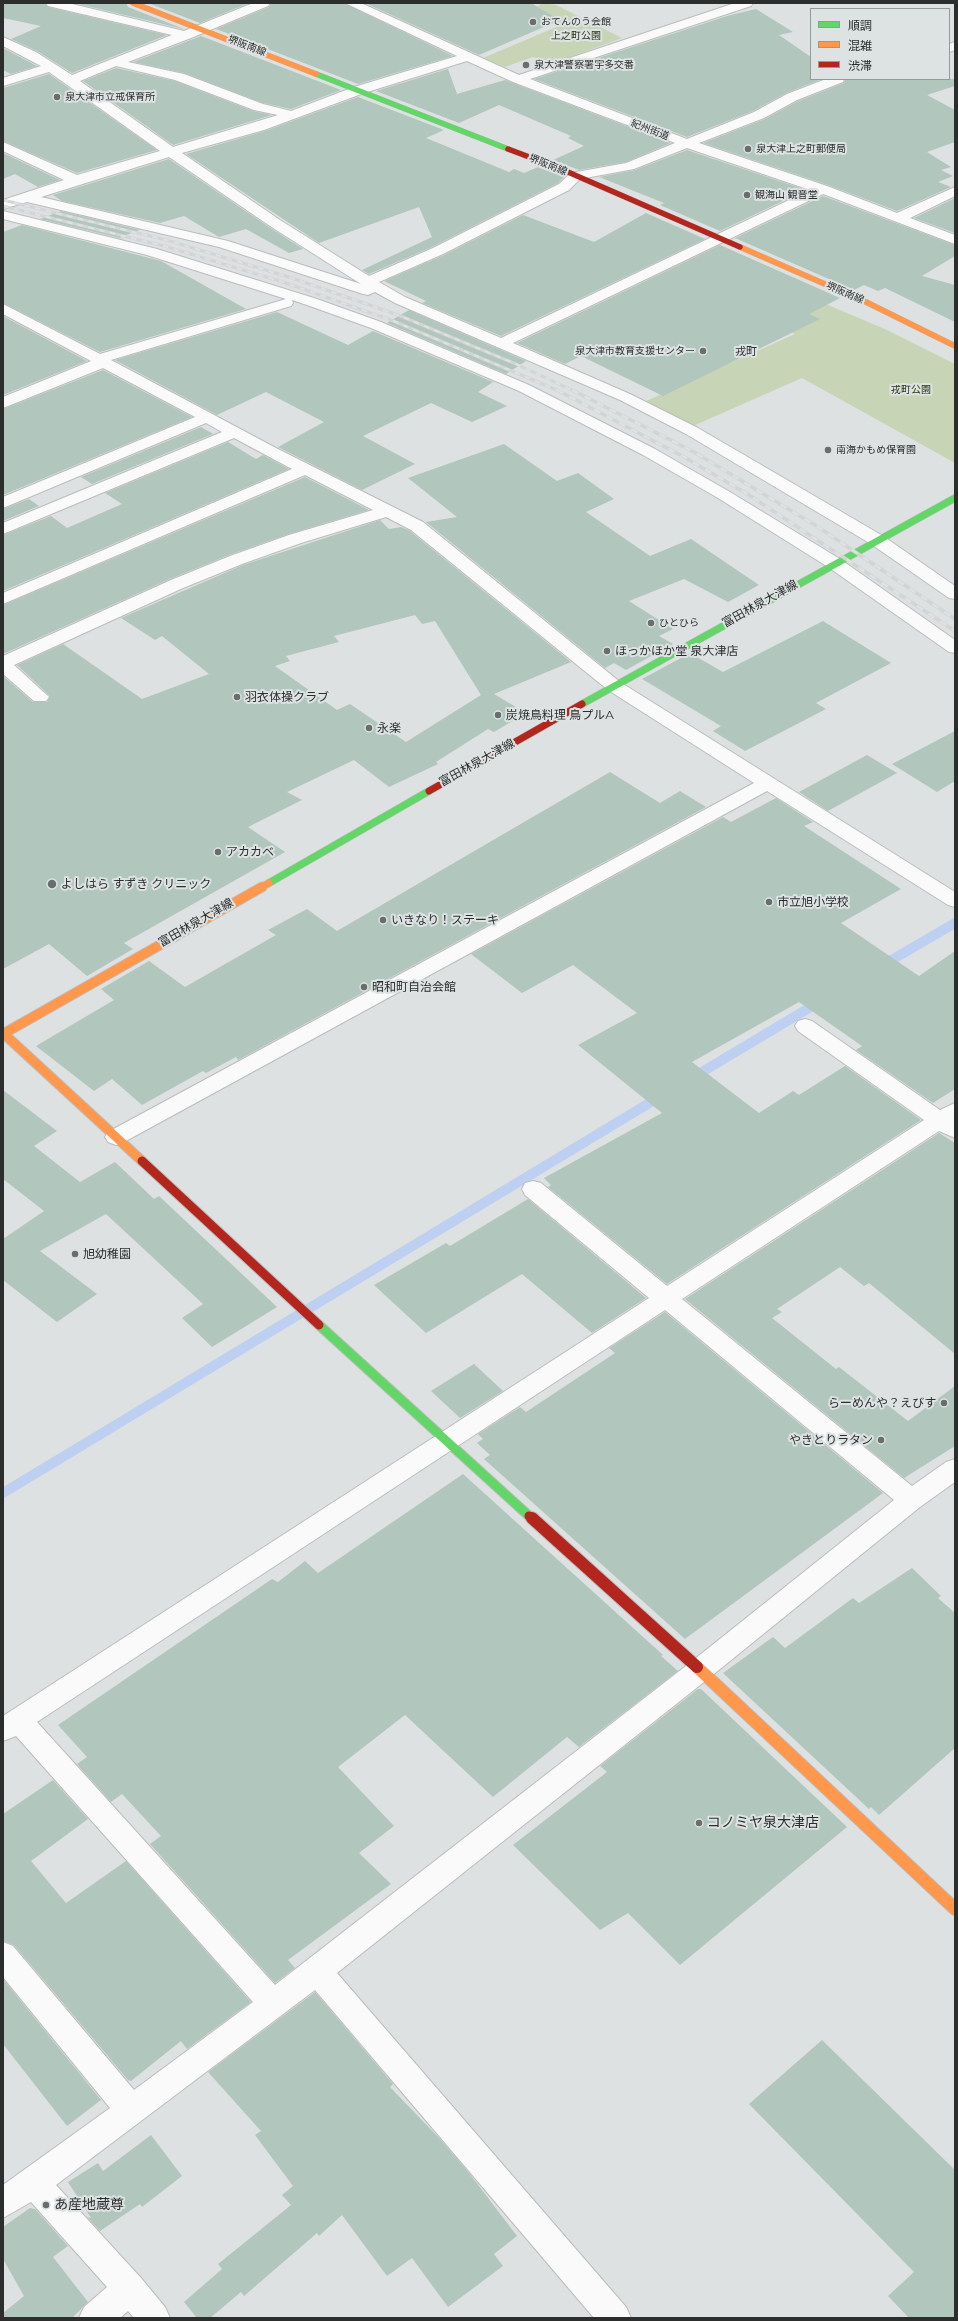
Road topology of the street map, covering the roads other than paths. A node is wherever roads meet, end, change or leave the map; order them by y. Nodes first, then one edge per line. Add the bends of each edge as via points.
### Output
1 (52, 3) edge
2 (133, 3) edge
3 (264, 3) edge
4 (352, 3) edge
5 (747, 3) edge
6 (203, 29) junction
7 (187, 35) junction
8 (3, 41) edge
9 (466, 57) junction
10 (118, 63) junction
11 (51, 67) junction
12 (518, 79) junction
13 (71, 80) junction
14 (835, 80) edge
15 (3, 82) edge
16 (359, 90) junction
17 (293, 115) junction
18 (686, 143) junction
19 (3, 146) edge
20 (171, 152) junction
21 (576, 176) junction
22 (76, 180) junction
23 (822, 190) junction
24 (955, 191) edge
25 (25, 197) junction
26 (3, 205) edge
27 (3, 215) edge
28 (898, 218) junction
29 (721, 239) junction
30 (955, 240) edge
31 (368, 282) junction
32 (400, 300) junction
33 (286, 303) dead end
34 (3, 308) edge
35 (502, 343) junction
36 (955, 346) edge
37 (100, 360) junction
38 (566, 371) junction
39 (524, 388) junction
40 (3, 403) edge
41 (208, 417) junction
42 (235, 432) junction
43 (305, 469) junction
44 (955, 498) edge
45 (3, 503) edge
46 (388, 511) junction
47 (3, 529) edge
48 (877, 540) junction
49 (834, 563) junction
50 (955, 594) edge
51 (3, 599) edge
52 (955, 648) edge
53 (3, 664) edge
54 (614, 686) junction
55 (40, 697) dead end
56 (768, 783) junction
57 (955, 901) edge
58 (805, 1026) dead end
59 (3, 1034) edge
60 (950, 1120) edge
61 (116, 1138) junction
62 (532, 1189) dead end
63 (665, 1300) junction
64 (446, 1442) junction
65 (955, 1469) edge
66 (911, 1500) junction
67 (700, 1670) junction
68 (10, 1725) edge
69 (955, 1909) edge
70 (3, 1955) edge
71 (317, 1971) junction
72 (273, 2004) junction
73 (132, 2110) junction
74 (34, 2183) junction
75 (3, 2203) edge
76 (130, 2289) junction
77 (95, 2318) edge
78 (154, 2318) edge
79 (616, 2318) edge

1 - 7 street
2 - 6 main road, 堺阪南線
3 - 6 street
4 - 9 street, 紀州街道
5 - 12 street
6 - 7 street
6 - 16 main road, 堺阪南線
7 - 10 street
8 - 11 street
9 - 12 street, 紀州街道
9 - 16 street
10 - 13 street
10 - 17 street via 179,77 259,107
11 - 13 street
11 - 15 street
12 - 18 street, 紀州街道
13 - 20 street
14 - 18 street via 792,97 759,115
16 - 17 street
16 - 21 main road, 堺阪南線
17 - 20 street
18 - 21 street via 629,166
18 - 23 street, 紀州街道
19 - 22 street
20 - 22 street
20 - 31 street
21 - 29 main road, 堺阪南線
21 - 31 street via 564,187 438,251
22 - 25 street
23 - 28 street, 紀州街道
23 - 29 street
24 - 28 street
25 - 26 street
25 - 32 street via 223,244
27 - 39 street via 152,252 312,302 376,325
28 - 30 street, 紀州街道
29 - 35 street
29 - 36 main road, 堺阪南線 via 866,302
31 - 32 street
32 - 35 street
33 - 37 street
34 - 37 street
35 - 38 street
37 - 40 street
37 - 41 street
38 - 39 street
38 - 48 street via 692,431
39 - 49 street via 649,452
41 - 42 street
41 - 45 street
42 - 43 street
42 - 47 street
43 - 46 street
43 - 51 street
44 - 48 main road, 富田林泉大津線
46 - 53 street via 295,538 236,560 176,584
46 - 54 street via 417,526
48 - 49 main road, 富田林泉大津線
48 - 50 street
49 - 52 street
49 - 54 main road, 富田林泉大津線
53 - 55 street
54 - 56 street
54 - 59 main road, 富田林泉大津線
56 - 57 street
56 - 61 street
58 - 60 street
59 - 61 main road
60 - 63 street
61 - 64 main road
62 - 63 street
63 - 64 street
63 - 66 street
64 - 67 main road
64 - 68 street
65 - 66 street
66 - 67 street
67 - 69 main road
67 - 71 street
68 - 72 street
70 - 73 street
71 - 72 street
71 - 79 street
72 - 73 street
73 - 74 street
74 - 75 street
74 - 76 street
76 - 77 street
76 - 78 street

